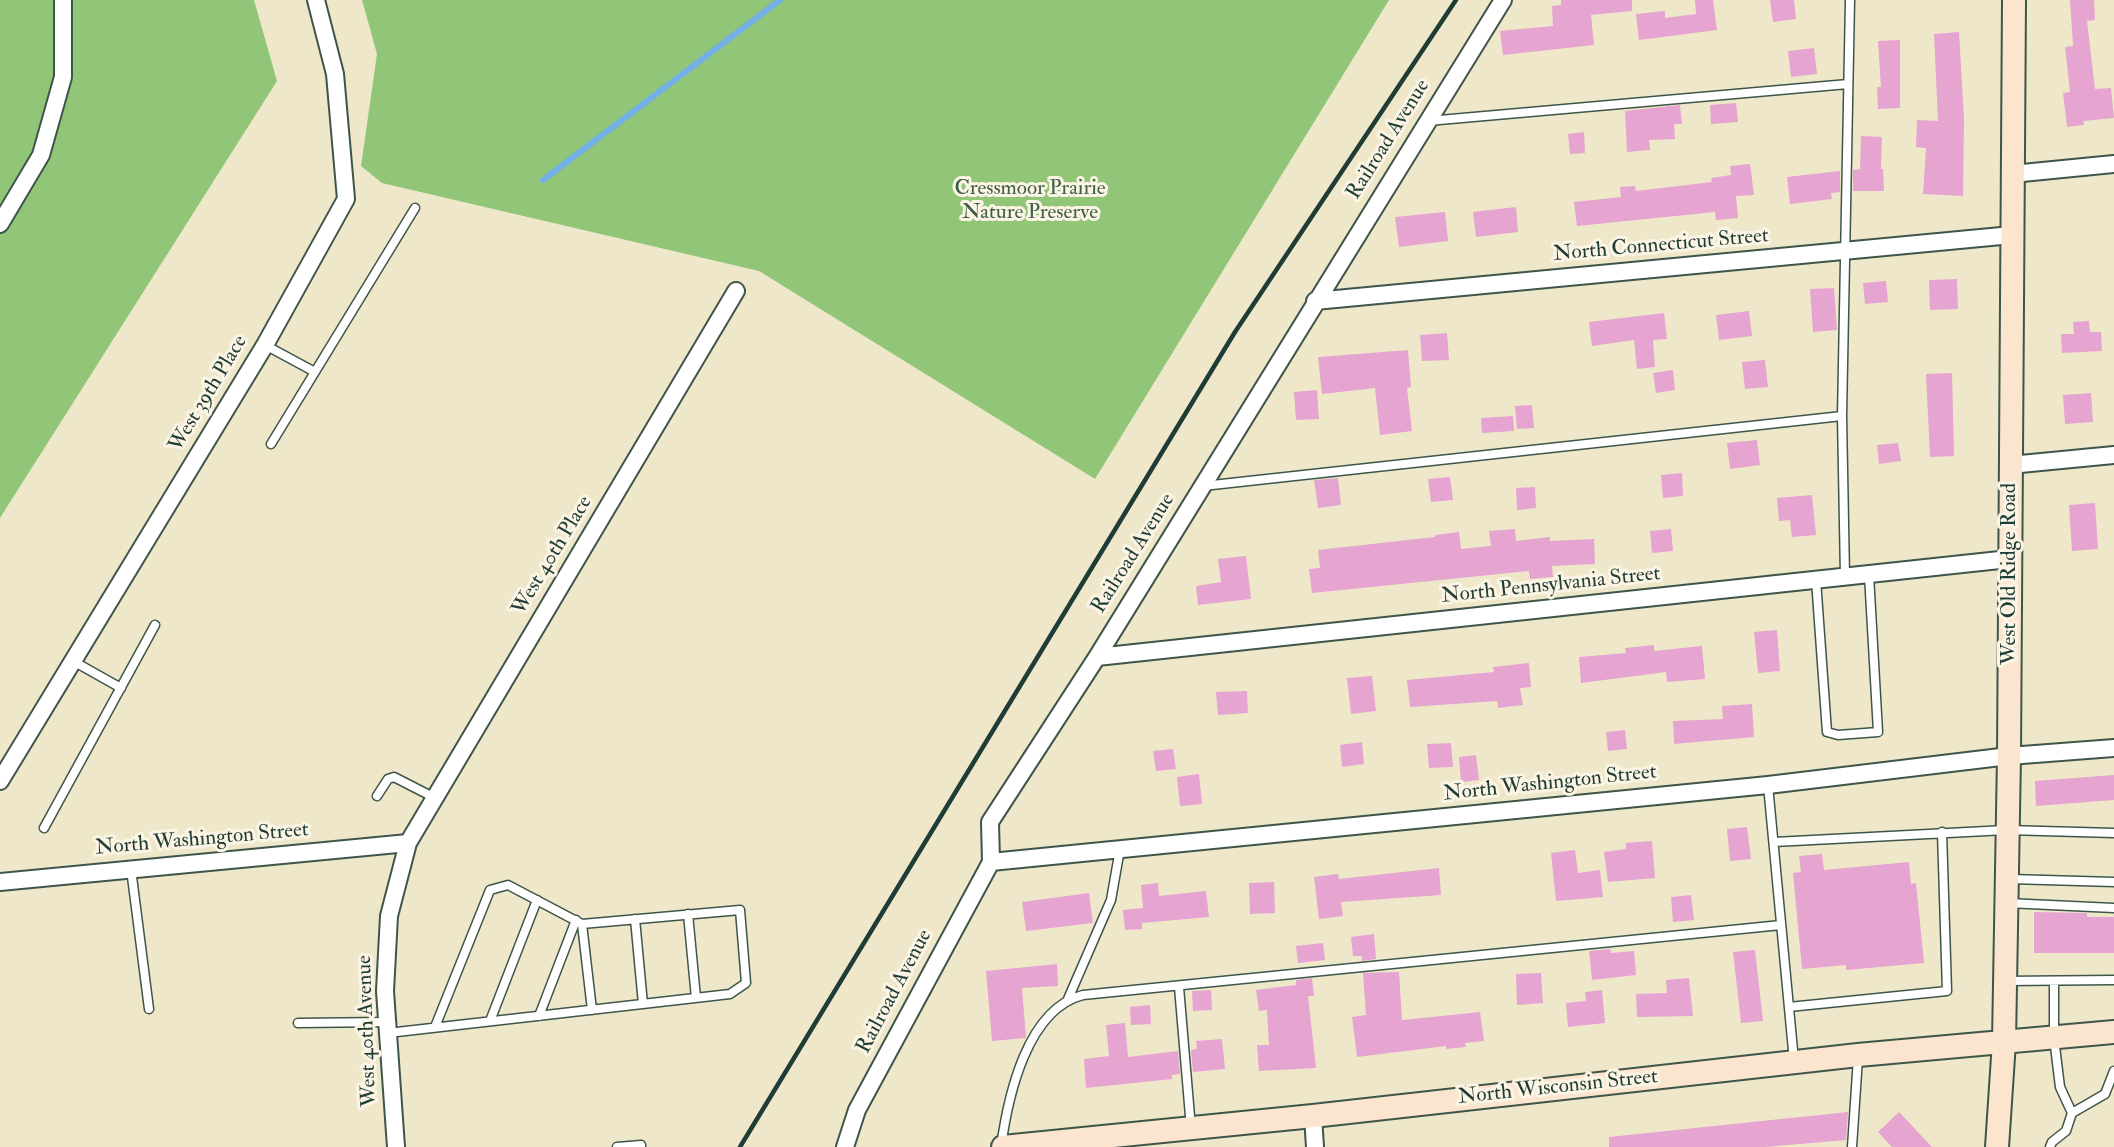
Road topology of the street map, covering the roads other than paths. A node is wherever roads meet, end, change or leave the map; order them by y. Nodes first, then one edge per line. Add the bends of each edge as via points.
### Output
1 (63, 0) edge
2 (316, 0) edge
3 (1503, 0) edge
4 (1850, 0) edge
5 (2014, 0) edge
6 (1848, 84) junction
7 (1428, 121) junction
8 (2114, 164) edge
9 (2012, 174) junction
10 (415, 208) dead end
11 (0, 224) edge
12 (2012, 235) junction
13 (1846, 251) junction
14 (736, 291) dead end
15 (1315, 301) junction
16 (265, 345) junction
17 (315, 372) junction
18 (1842, 416) junction
19 (270, 444) dead end
20 (2114, 455) edge
21 (2010, 465) junction
22 (1202, 486) junction
23 (2008, 559) junction
24 (1869, 575) junction
25 (1845, 577) junction
26 (1816, 580) junction
27 (155, 625) dead end
28 (1097, 657) junction
29 (73, 661) junction
30 (121, 688) junction
31 (2114, 748) edge
32 (2009, 756) junction
33 (0, 781) edge
34 (1768, 785) junction
35 (377, 796) dead end
36 (435, 798) junction
37 (44, 828) dead end
38 (2006, 830) junction
39 (1942, 832) junction
40 (2114, 833) edge
41 (1774, 842) junction
42 (408, 843) junction
43 (1120, 849) junction
44 (991, 862) junction
45 (131, 869) junction
46 (2005, 879) junction
47 (0, 882) edge
48 (2114, 882) edge
49 (537, 900) junction
50 (2005, 903) junction
51 (2114, 908) edge
52 (688, 914) junction
53 (635, 919) junction
54 (579, 922) junction
55 (1781, 925) junction
56 (2114, 980) edge
57 (2005, 981) junction
58 (2054, 981) junction
59 (2114, 985) edge
60 (1179, 987) junction
61 (696, 998) junction
62 (1068, 999) junction
63 (643, 1004) junction
64 (1789, 1007) junction
65 (149, 1009) dead end
66 (592, 1010) junction
67 (539, 1016) junction
68 (490, 1021) junction
69 (298, 1023) dead end
70 (387, 1027) junction
71 (435, 1027) junction
72 (2114, 1032) edge
73 (2054, 1038) junction
74 (2004, 1042) junction
75 (1858, 1055) junction
76 (1794, 1062) junction
77 (2114, 1071) edge
78 (2072, 1113) junction
79 (1313, 1116) junction
80 (1191, 1128) junction
81 (396, 1147) edge
82 (617, 1147) edge
83 (642, 1147) edge
84 (844, 1147) edge
85 (1002, 1147) edge
86 (1315, 1147) edge
87 (1852, 1147) edge
88 (1997, 1147) edge
89 (2050, 1147) edge

1 - 11 street via 63,77 41,155
2 - 16 street, West 39th Place via 335,74 346,199
3 - 7 street, Railroad Avenue
4 - 6 lane
5 - 9 street, West Old Ridge Road
6 - 7 lane
6 - 13 lane
7 - 15 street, Railroad Avenue
8 - 9 street
9 - 12 street, West Old Ridge Road
10 - 17 lane
12 - 13 street, North Connecticut Street
12 - 21 street, West Old Ridge Road
13 - 15 street, North Connecticut Street
13 - 18 lane
14 - 36 street, West 40th Place
15 - 22 street, Railroad Avenue
16 - 17 lane
16 - 29 street, West 39th Place
17 - 19 lane
18 - 22 lane
18 - 25 lane
20 - 21 street
21 - 23 street, West Old Ridge Road
22 - 28 street, Railroad Avenue
23 - 24 street, North Pennsylvania Street
23 - 32 street, West Old Ridge Road
24 - 25 street, North Pennsylvania Street
24 - 26 lane via 1878,732 1827,732
25 - 26 street, North Pennsylvania Street
26 - 28 street, North Pennsylvania Street
27 - 30 lane
28 - 44 street, Railroad Avenue via 990,822
29 - 30 lane
29 - 33 street, West 39th Place
30 - 37 lane
31 - 32 street, North Washington Street
32 - 34 street, North Washington Street
32 - 38 street, West Old Ridge Road
34 - 41 lane
34 - 43 street, North Washington Street
35 - 36 lane via 388,779 394,777
36 - 42 street, West 40th Place
38 - 39 lane
38 - 40 lane
38 - 46 street, West Old Ridge Road
39 - 41 lane
39 - 64 lane via 1947,991
41 - 55 lane
42 - 45 street, North Washington Street
42 - 70 street, West 40th Avenue via 389,916
43 - 44 street, North Washington Street
43 - 62 lane via 1111,900
44 - 84 street, Railroad Avenue via 857,1110
45 - 47 street, North Washington Street
45 - 65 lane
46 - 48 lane
46 - 50 street, West Old Ridge Road
49 - 54 lane
49 - 68 lane
49 - 71 lane via 508,885 490,891
50 - 51 lane
50 - 57 street, West Old Ridge Road
52 - 53 lane
52 - 61 lane
52 - 61 lane via 740,910 746,983 730,994
53 - 54 lane
53 - 63 lane
54 - 66 lane
54 - 67 lane
55 - 60 lane
55 - 64 lane
56 - 58 lane
56 - 59 lane
57 - 58 lane
57 - 74 street, West Old Ridge Road
58 - 73 lane
60 - 62 lane
60 - 80 lane
61 - 63 lane
62 - 85 lane via 1049,1014 1027,1050 1006,1105
63 - 66 lane
64 - 76 lane
66 - 67 lane
67 - 68 lane
68 - 71 lane
69 - 70 lane
70 - 71 lane
70 - 81 street, West 40th Avenue
72 - 73 street, North Wisconsin Street
73 - 74 street, North Wisconsin Street
73 - 78 lane via 2060,1087
74 - 75 street, North Wisconsin Street
74 - 88 street, West Old Ridge Road
75 - 76 street, North Wisconsin Street
75 - 87 lane
76 - 79 street, North Wisconsin Street
77 - 78 lane via 2106,1094
78 - 89 lane via 2066,1131
79 - 80 street, North Wisconsin Street
79 - 86 street
80 - 85 street, North Wisconsin Street
82 - 83 lane

